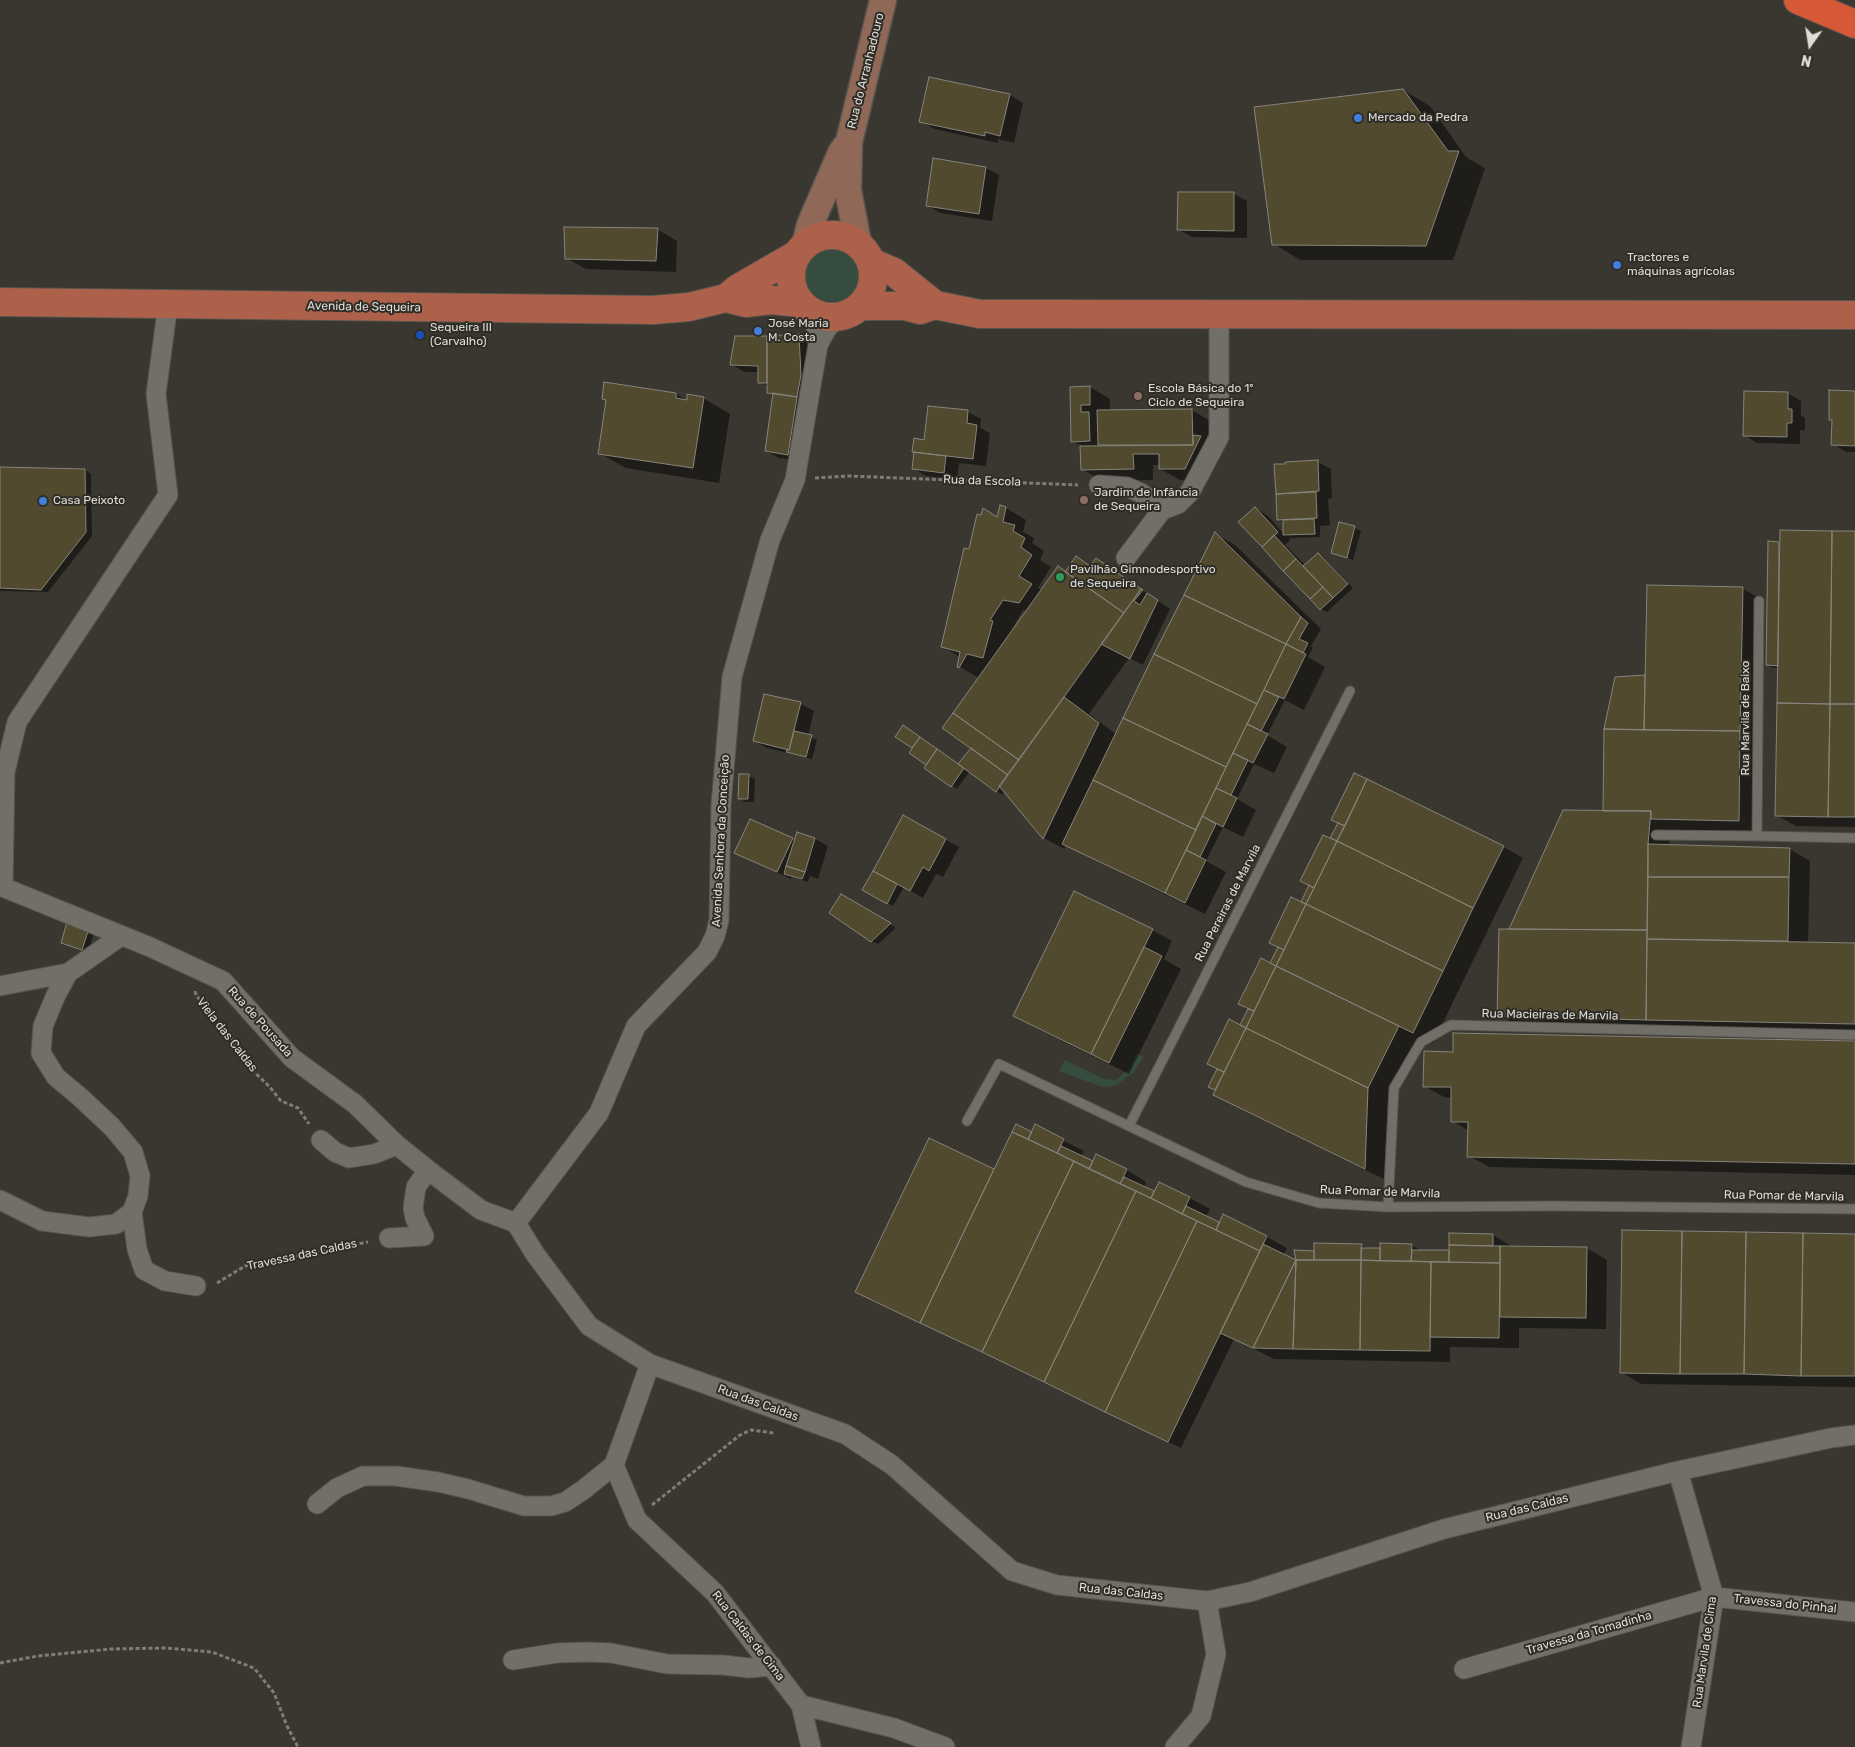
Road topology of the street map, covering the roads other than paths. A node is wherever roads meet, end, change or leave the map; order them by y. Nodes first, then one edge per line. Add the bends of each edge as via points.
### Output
1 (884, 0) edge
2 (1798, 0) edge
3 (1855, 24) edge
4 (849, 142) junction
5 (801, 250) junction
6 (865, 252) junction
7 (726, 298) junction
8 (0, 302) edge
9 (168, 304) junction
10 (935, 305) junction
11 (827, 309) junction
12 (1855, 315) edge
13 (1219, 316) junction
14 (1099, 486) road end
15 (1162, 510) junction
16 (1126, 558) dead end
17 (1759, 601) dead end
18 (1350, 691) dead end
19 (1656, 835) dead end
20 (1757, 836) junction
21 (1855, 838) edge
22 (1, 887) edge
23 (121, 936) junction
24 (68, 973) junction
25 (0, 986) edge
26 (1855, 1035) edge
27 (966, 1121) dead end
28 (1129, 1126) junction
29 (321, 1140) road end
30 (397, 1145) junction
31 (428, 1170) junction
32 (0, 1200) edge
33 (1388, 1207) junction
34 (1855, 1209) edge
35 (132, 1212) junction
36 (516, 1223) junction
37 (389, 1238) road end
38 (196, 1286) road end
39 (650, 1364) junction
40 (1855, 1434) edge
41 (614, 1465) junction
42 (1678, 1471) junction
43 (318, 1504) dead end
44 (1714, 1597) junction
45 (1207, 1601) junction
46 (1855, 1612) edge
47 (513, 1660) dead end
48 (772, 1666) junction
49 (1464, 1668) dead end
50 (801, 1705) junction
51 (811, 1747) edge
52 (945, 1747) edge
53 (1175, 1747) edge
54 (1691, 1747) edge

1 - 4 street, Rua do Arranhadouro
2 - 3 highway
4 - 5 street, Rua do Arranhadouro via 841,153
4 - 6 street, Rua do Arranhadouro via 848,190
5 - 6 main road via 812,240 827,234 843,236
5 - 7 main road, Avenida de Sequeira
5 - 11 main road via 792,267 794,292
6 - 10 main road
6 - 11 main road via 874,275 872,289
7 - 9 main road, Avenida de Sequeira via 689,307 653,310
7 - 11 main road, Avenida de Sequeira via 746,302 771,300
8 - 9 main road, Avenida de Sequeira
9 - 22 street via 156,394 168,495 17,722 5,772
10 - 11 main road, Avenida de Sequeira via 920,310 905,306
10 - 13 main road via 980,314
11 - 36 street, Avenida Senhora da Conceição via 816,327 818,345 795,480 770,540 732,676 720,806 719,920 715,936 707,952 636,1026 599,1113
12 - 13 main road
13 - 15 street via 1219,437 1190,492 1178,504
14 - 15 street via 1127,487 1141,493
15 - 16 street
17 - 20 lane, Rua Marvila de Baixo
18 - 28 lane, Rua Pereiras de Marvila
19 - 20 lane
20 - 21 lane
22 - 23 street, Rua de Pousada
23 - 24 street
23 - 30 street, Rua de Pousada via 223,982 292,1058 355,1104
24 - 25 street
24 - 35 street via 43,1026 41,1053 56,1077 112,1127 133,1152 140,1176
26 - 33 lane, Rua Macieiras de Marvila via 1451,1025 1421,1042 1394,1088
27 - 28 lane, Rua Pomar de Marvila via 999,1064
28 - 33 lane, Rua Pomar de Marvila via 1246,1182 1319,1204
29 - 30 street via 335,1152 349,1158 374,1154
30 - 31 street, Rua de Pousada
31 - 36 street, Rua de Pousada via 481,1210
31 - 37 street via 416,1187 413,1208 424,1236
32 - 35 street via 42,1221 89,1227 116,1224
33 - 34 lane, Rua Pomar de Marvila
35 - 38 street via 137,1249 144,1270 165,1281
36 - 39 street, Rua das Caldas via 589,1326
39 - 41 street
39 - 45 street, Rua das Caldas via 845,1434 892,1465 1012,1570 1057,1585
40 - 42 street, Rua das Caldas
41 - 43 street via 565,1502 551,1506 524,1506 438,1482 388,1476 362,1476 337,1488
41 - 48 street, Rua Caldas de Cima via 637,1520 715,1593
42 - 44 street, Rua Marvila de Cima
42 - 45 street, Rua das Caldas via 1444,1529 1250,1592
44 - 46 street, Travessa do Pinhal
44 - 49 street, Travessa da Tomadinha
44 - 54 street, Rua Marvila de Cima
45 - 53 street via 1216,1654 1201,1716
47 - 48 street via 557,1652 588,1652 667,1664
48 - 50 street, Rua Caldas de Cima
50 - 51 street
50 - 52 street via 894,1728

